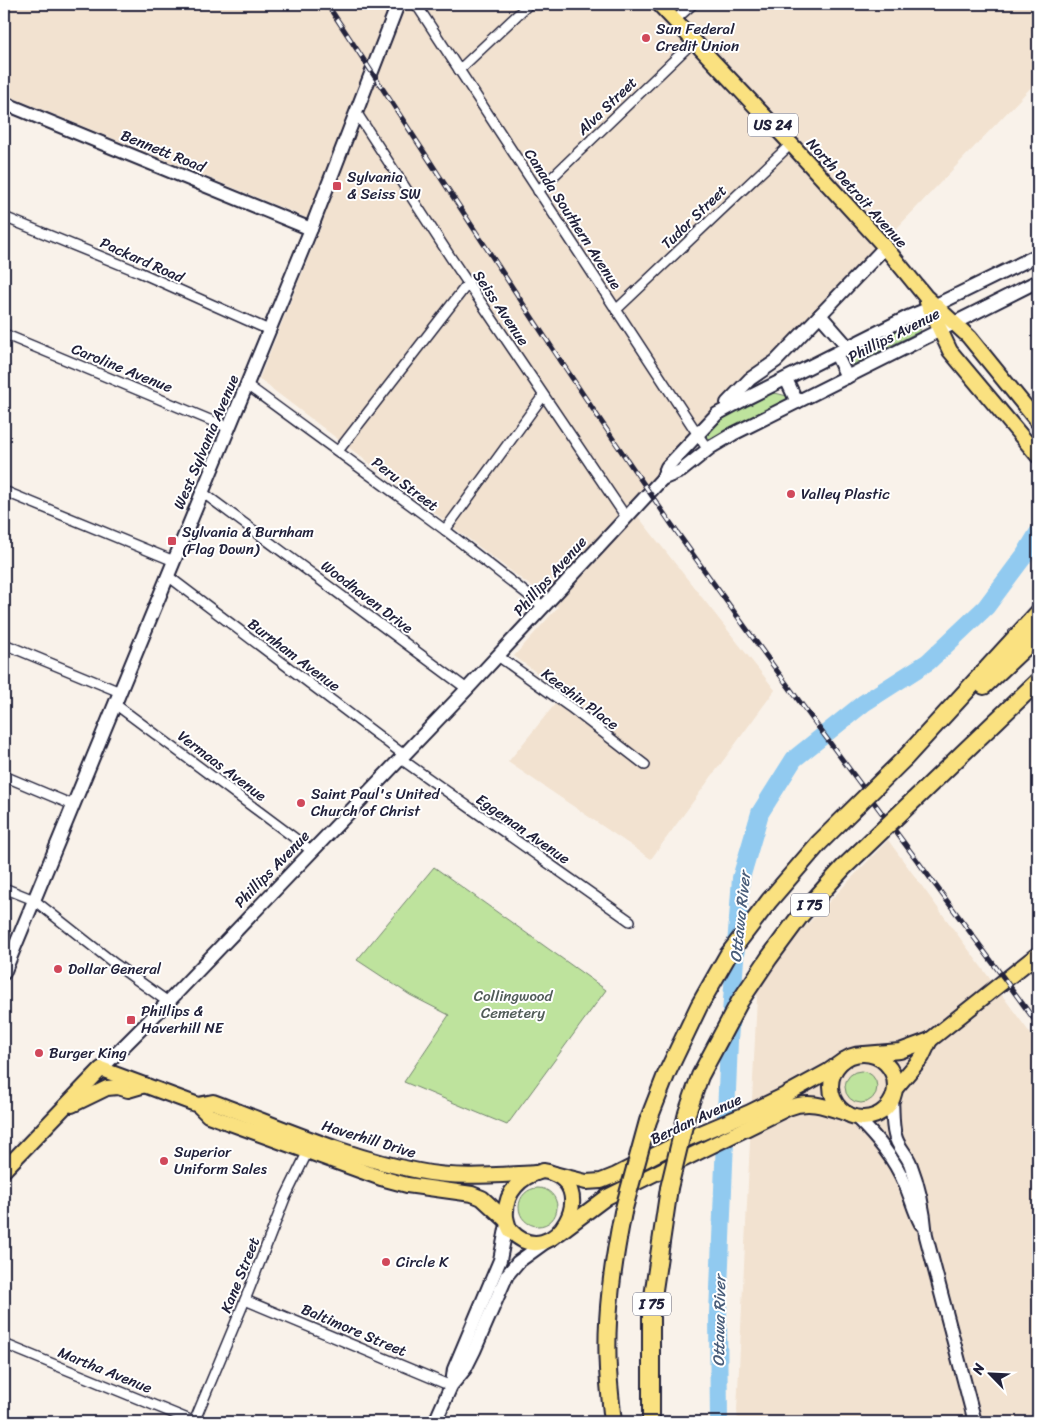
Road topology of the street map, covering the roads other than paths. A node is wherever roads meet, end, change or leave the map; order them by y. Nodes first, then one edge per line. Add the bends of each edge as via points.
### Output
1 (398, 4) edge
2 (416, 4) edge
3 (529, 4) edge
4 (659, 4) edge
5 (693, 4) edge
6 (675, 20) junction
7 (694, 41) junction
8 (459, 70) junction
9 (4, 104) edge
10 (356, 112) junction
11 (791, 144) junction
12 (538, 191) junction
13 (4, 216) edge
14 (310, 230) junction
15 (886, 247) junction
16 (1038, 255) edge
17 (1038, 281) edge
18 (468, 282) junction
19 (930, 304) junction
20 (616, 310) junction
21 (820, 315) junction
22 (954, 323) junction
23 (270, 330) junction
24 (940, 330) junction
25 (4, 334) edge
26 (848, 347) junction
27 (836, 354) junction
28 (847, 378) junction
29 (786, 379) junction
30 (247, 385) junction
31 (543, 396) junction
32 (797, 402) junction
33 (717, 414) junction
34 (1038, 422) edge
35 (229, 428) junction
36 (697, 434) junction
37 (708, 450) junction
38 (338, 452) junction
39 (1038, 456) edge
40 (662, 479) junction
41 (4, 491) edge
42 (202, 492) junction
43 (626, 517) junction
44 (445, 530) junction
45 (174, 561) junction
46 (168, 576) junction
47 (544, 607) junction
48 (1038, 613) edge
49 (1038, 635) edge
50 (4, 644) edge
51 (498, 656) junction
52 (1038, 681) edge
53 (467, 689) junction
54 (117, 698) junction
55 (403, 757) junction
56 (905, 758) junction
57 (645, 765) dead end
58 (4, 776) edge
59 (73, 805) junction
60 (312, 851) junction
61 (4, 888) edge
62 (34, 900) junction
63 (630, 921) dead end
64 (1038, 954) edge
65 (4, 974) edge
66 (168, 1002) junction
67 (930, 1040) junction
68 (864, 1054) junction
69 (844, 1060) junction
70 (101, 1069) junction
71 (145, 1085) junction
72 (894, 1094) junction
73 (60, 1111) junction
74 (852, 1116) junction
75 (308, 1142) junction
76 (4, 1170) edge
77 (536, 1172) junction
78 (554, 1174) junction
79 (507, 1222) junction
80 (559, 1233) junction
81 (926, 1236) junction
82 (547, 1241) junction
83 (246, 1300) junction
84 (4, 1344) edge
85 (452, 1386) junction
86 (194, 1422) edge
87 (436, 1422) edge
88 (613, 1422) edge
89 (650, 1422) edge
90 (976, 1422) edge

1 - 10 street, West Sylvania Avenue
2 - 8 street, Canada Southern Avenue
3 - 8 street
4 - 6 main road, North Detroit Avenue / US 24
5 - 6 street
6 - 7 main road, North Detroit Avenue / US 24
7 - 11 main road, North Detroit Avenue / US 24
7 - 12 street, Alva Street
8 - 12 street, Canada Southern Avenue
9 - 14 street, Bennett Road
10 - 14 street, West Sylvania Avenue
10 - 18 street, Seiss Avenue
11 - 15 main road, North Detroit Avenue / US 24
11 - 20 street, Tudor Street
12 - 20 street, Canada Southern Avenue
13 - 23 street, Packard Road
14 - 23 street, West Sylvania Avenue
15 - 19 main road, North Detroit Avenue / US 24
15 - 21 street, Phillips Avenue
16 - 19 street, Phillips Avenue
17 - 22 street, Phillips Avenue
18 - 31 street, Seiss Avenue
18 - 38 street
19 - 22 main road, North Detroit Avenue / US 24
19 - 24 main road, North Detroit Avenue / US 24
19 - 26 street, Phillips Avenue
20 - 36 street, Canada Southern Avenue
21 - 26 street
21 - 33 street, Phillips Avenue via 776,361 750,379
22 - 24 street, Phillips Avenue
22 - 34 main road, North Detroit Avenue / US 24
23 - 30 street, West Sylvania Avenue
24 - 28 street, Phillips Avenue
24 - 39 main road, North Detroit Avenue / US 24 via 950,351
25 - 35 street, Caroline Avenue
26 - 27 street, Phillips Avenue
27 - 28 street
27 - 29 street, Phillips Avenue
28 - 32 street, Phillips Avenue
29 - 32 street
29 - 33 street, Phillips Avenue
30 - 35 street, West Sylvania Avenue
30 - 38 street, Peru Street
31 - 43 street, Seiss Avenue
31 - 44 street
32 - 37 street, Phillips Avenue via 723,439
33 - 36 street, Phillips Avenue
35 - 42 street, West Sylvania Avenue
36 - 37 street, Canada Southern Avenue
36 - 40 street, Phillips Avenue via 667,468
37 - 40 street, Phillips Avenue via 681,471
38 - 44 street, Peru Street
40 - 43 street, Phillips Avenue
41 - 45 street
42 - 45 street, West Sylvania Avenue
42 - 53 street, Woodhaven Drive
43 - 47 street, Phillips Avenue
44 - 47 street, Peru Street
45 - 46 street, West Sylvania Avenue
46 - 54 street, West Sylvania Avenue
46 - 55 street, Burnham Avenue
47 - 51 street, Phillips Avenue
48 - 56 highway
49 - 56 highway, I 75
50 - 54 street, Vermaas Avenue
51 - 53 street, Phillips Avenue
51 - 57 street, Keeshin Place
52 - 89 highway, I 75, bridge via 843,868 800,916 740,1001 718,1040 687,1113 669,1188 651,1310
53 - 55 street, Phillips Avenue
54 - 59 street, West Sylvania Avenue
54 - 60 street, Vermaas Avenue
55 - 60 street, Phillips Avenue
55 - 63 street, Eggeman Avenue
56 - 88 highway, I 75, bridge via 819,843 769,900 728,955 666,1075 648,1120 614,1256 608,1368
58 - 59 street
59 - 62 street, West Sylvania Avenue
60 - 66 street, Phillips Avenue
61 - 62 street
62 - 65 street, West Sylvania Avenue
62 - 66 street
64 - 67 main road
66 - 70 street, Phillips Avenue
67 - 68 main road via 900,1051
67 - 72 main road via 922,1057
68 - 69 main road
68 - 72 main road via 884,1061 891,1069 895,1079
69 - 74 main road via 835,1073 832,1088 837,1103
69 - 78 main road, Berdan Avenue via 807,1084 601,1181 586,1182
70 - 71 main road, Haverhill Drive
70 - 73 main road, Phillips Avenue
71 - 73 main road via 128,1090 107,1088
71 - 75 main road, Haverhill Drive via 198,1105 213,1102
72 - 74 main road via 878,1115 868,1118
72 - 81 street via 894,1133 917,1184
73 - 76 main road, Phillips Avenue
74 - 80 main road, Berdan Avenue via 818,1104 788,1108 623,1188
74 - 81 street via 883,1146 895,1164
75 - 77 main road, Haverhill Drive via 420,1171 479,1176
75 - 79 main road, Haverhill Drive via 381,1178 482,1198
75 - 83 street, Kane Street
77 - 78 main road
77 - 79 main road via 513,1189 507,1200
78 - 80 main road via 567,1185 572,1196 570,1215
79 - 82 main road via 513,1232 524,1240
79 - 85 street via 500,1260 454,1369
80 - 82 main road
81 - 90 street
82 - 85 street via 518,1262 507,1275 474,1351
83 - 85 street, Baltimore Street
83 - 86 street, Kane Street
84 - 86 street, Martha Avenue
85 - 87 street

